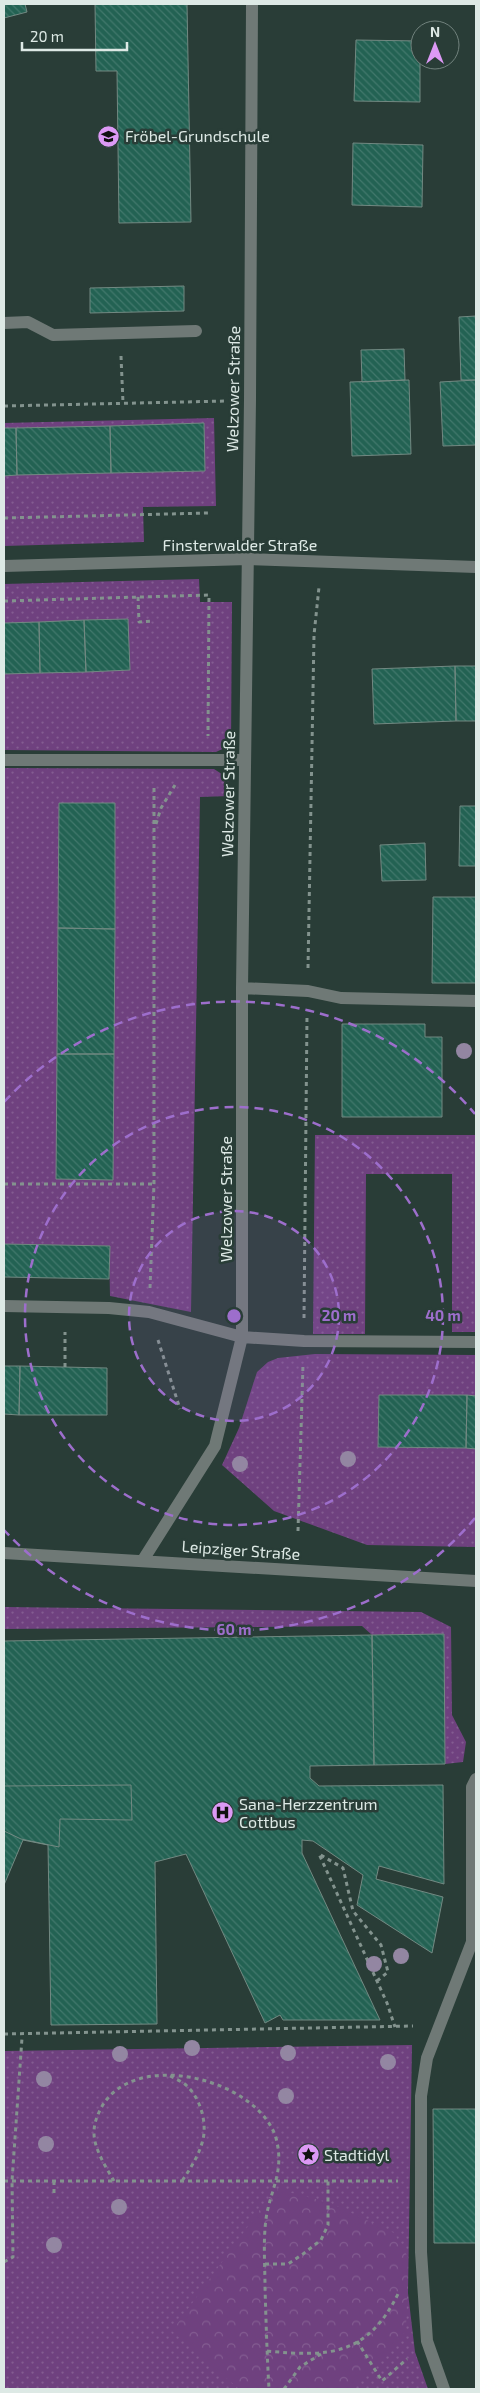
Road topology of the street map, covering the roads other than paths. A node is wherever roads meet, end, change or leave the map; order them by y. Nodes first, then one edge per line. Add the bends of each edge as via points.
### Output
1 (252, 4) edge
2 (4, 323) edge
3 (196, 332) dead end
4 (248, 559) junction
5 (4, 566) edge
6 (476, 567) edge
7 (4, 760) edge
8 (245, 760) junction
9 (242, 988) junction
10 (476, 1000) edge
11 (4, 1306) edge
12 (242, 1337) junction
13 (476, 1342) edge
14 (4, 1553) edge
15 (142, 1560) junction
16 (476, 1581) edge
17 (476, 1779) edge
18 (444, 2389) edge

1 - 4 street, Welzower Straße
2 - 3 street via 28,322 53,335
4 - 5 street, Finsterwalder Straße
4 - 6 street, Finsterwalder Straße
4 - 8 street, Welzower Straße
7 - 8 street
8 - 9 street, Welzower Straße
9 - 10 street via 308,991 341,998
9 - 12 street, Welzower Straße
11 - 12 street via 149,1312
12 - 13 street via 304,1341
12 - 15 street, Welzower Straße via 215,1446
14 - 15 street, Leipziger Straße
15 - 16 street, Leipziger Straße
17 - 18 street via 472,1787 472,1942 427,2058 421,2096 420,2252 427,2341

